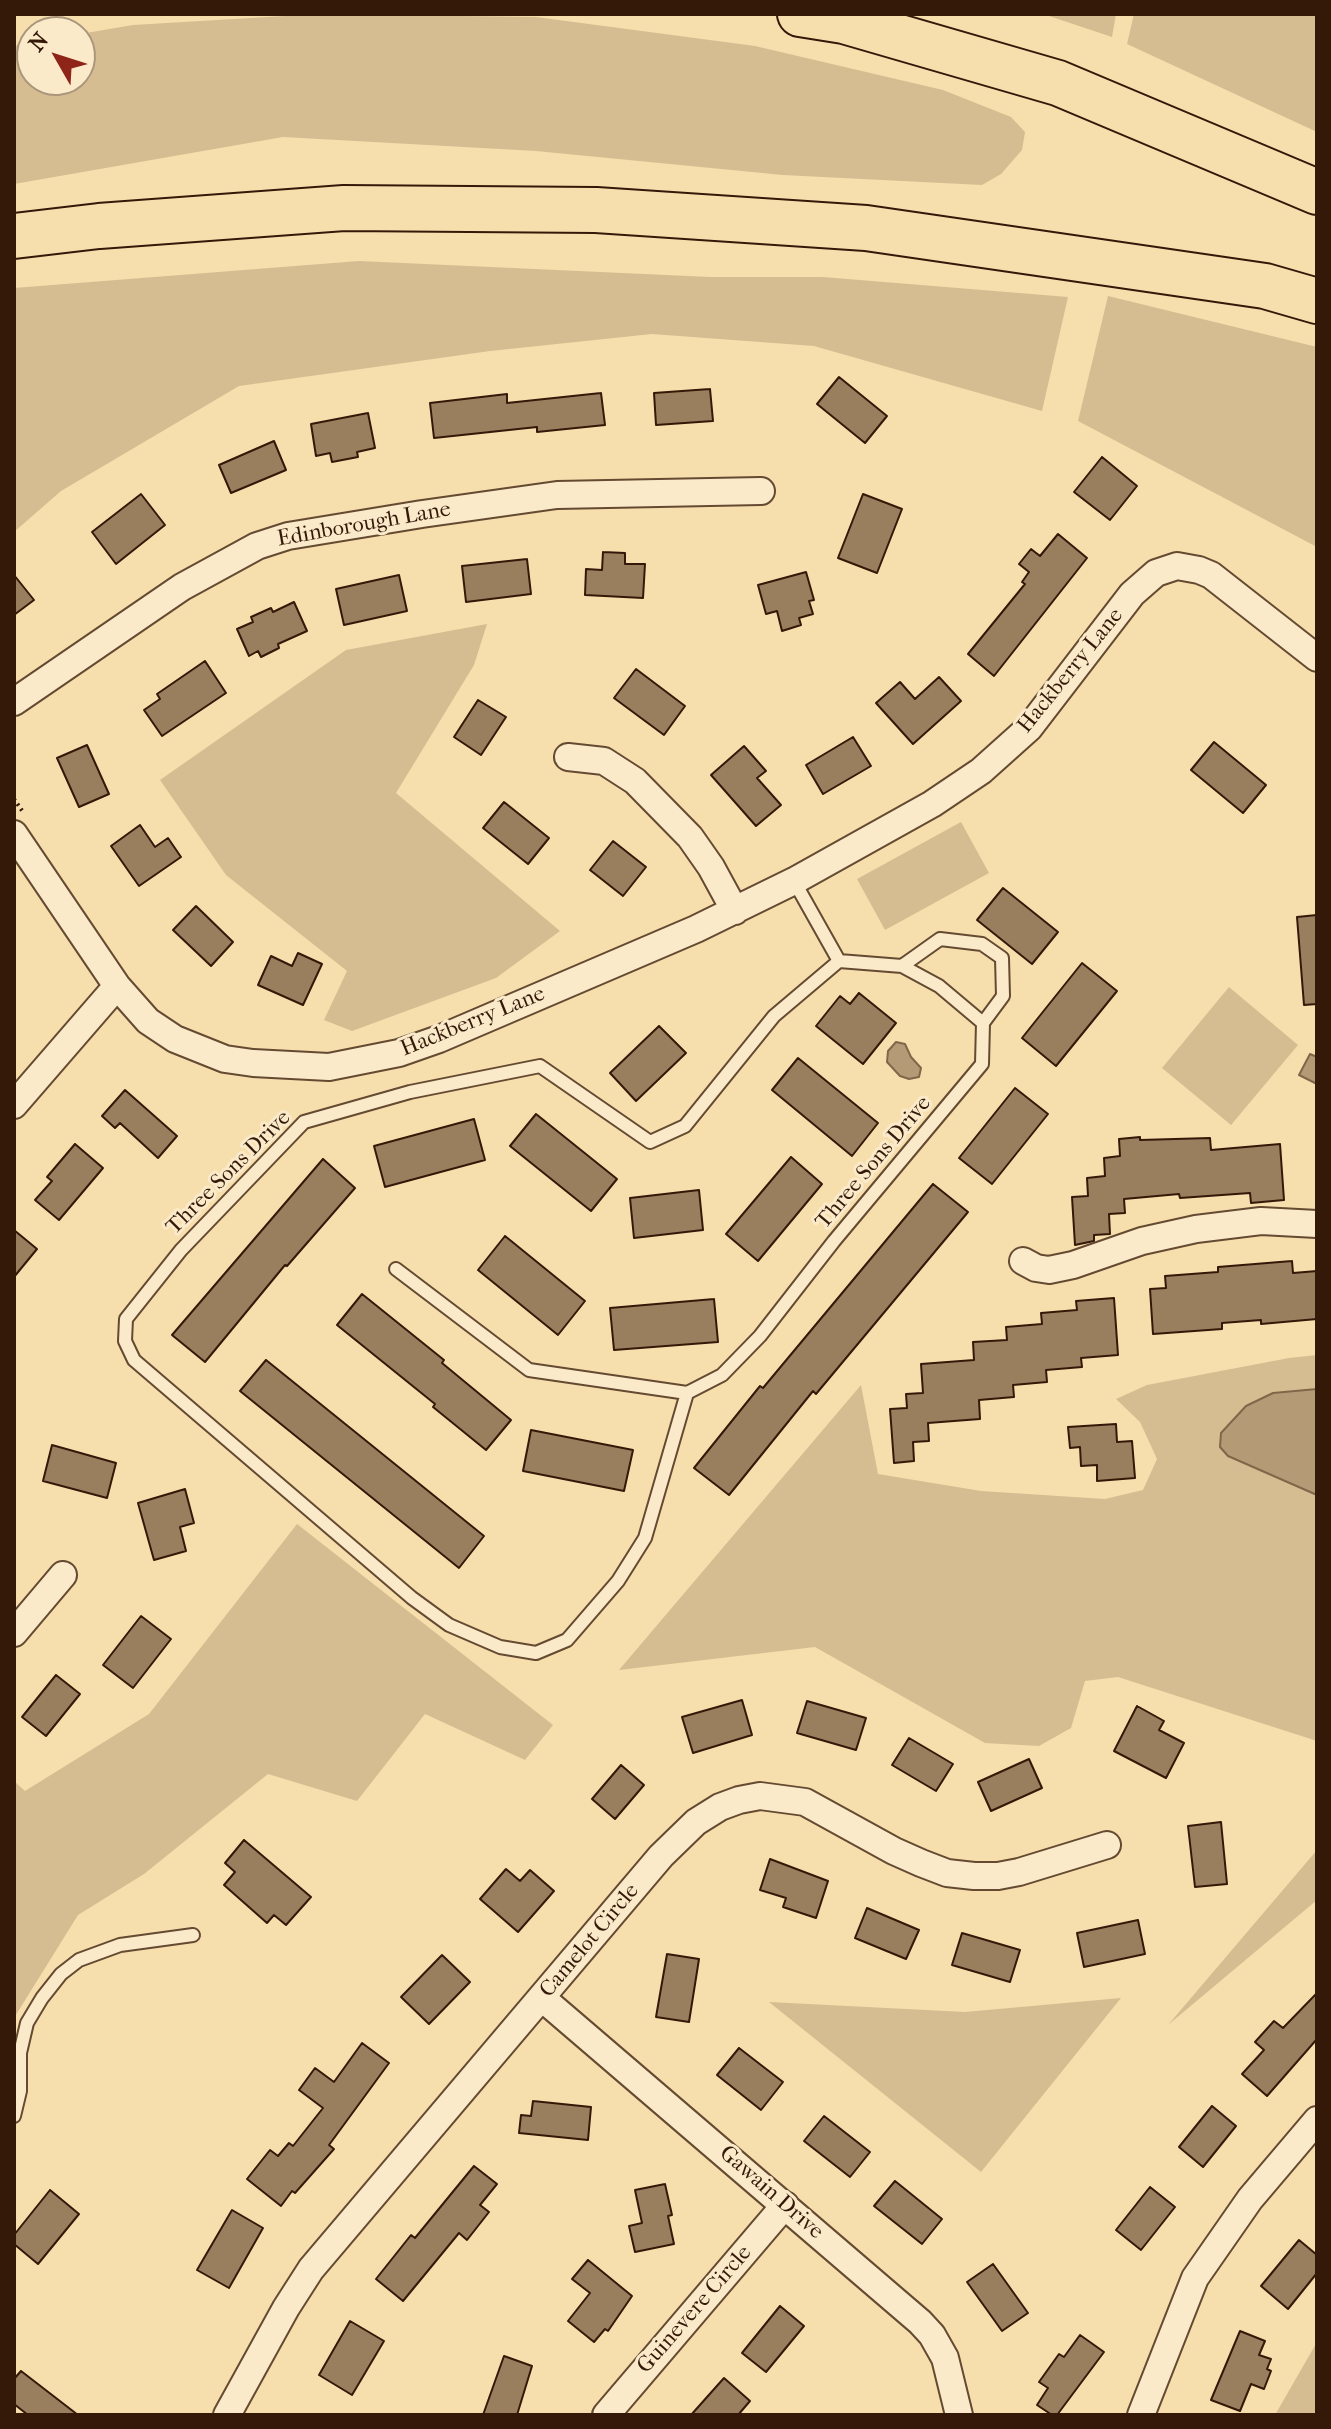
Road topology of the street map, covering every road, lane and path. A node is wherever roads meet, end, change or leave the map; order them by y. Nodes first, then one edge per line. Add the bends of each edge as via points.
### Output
1 (800, 14) edge
2 (1317, 192) edge
3 (14, 236) edge
4 (1317, 301) edge
5 (761, 491) dead end
6 (1317, 658) edge
7 (14, 702) edge
8 (568, 757) dead end
9 (14, 799) edge
10 (22, 829) edge
11 (794, 881) junction
12 (735, 911) junction
13 (839, 961) junction
14 (902, 966) junction
15 (117, 986) junction
16 (983, 1023) junction
17 (14, 1105) edge
18 (1317, 1224) edge
19 (1023, 1261) dead end
20 (396, 1269) dead end
21 (687, 1393) junction
22 (63, 1575) dead end
23 (14, 1633) edge
24 (1107, 1845) dead end
25 (193, 1935) dead end
26 (542, 1998) junction
27 (14, 2116) edge
28 (1317, 2120) edge
29 (785, 2205) junction
30 (227, 2415) edge
31 (606, 2415) edge
32 (959, 2415) edge
33 (1141, 2415) edge

1 - 2 highway via 844,21 1058,83
3 - 4 highway via 344,208 596,210 866,228 1265,286
5 - 7 street, Edinborough Lane via 557,495 288,536 257,546 182,587
6 - 11 street, Hackberry Lane via 1211,575 1177,566 1156,573 1132,594 1029,728 1005,751 932,804
8 - 12 street via 604,761 635,781 690,837
9 - 10 path
10 - 15 street, Hackberry Lane
11 - 12 street, Hackberry Lane
11 - 13 lane
12 - 15 street, Hackberry Lane via 439,1039 329,1067 253,1063 199,1050 148,1021
13 - 14 lane
13 - 21 lane, Three Sons Drive via 774,1016 685,1126 650,1142 540,1066 410,1092 304,1122 181,1250 126,1319 125,1341 134,1360 412,1598 449,1625 500,1647 536,1653 567,1640 618,1581 645,1538
14 - 16 lane via 939,986
14 - 16 lane, Three Sons Drive via 940,939 982,944 1002,958 1003,996
15 - 17 street
16 - 21 lane, Three Sons Drive via 982,1064 760,1336 722,1375
18 - 19 street via 1261,1221 1196,1229 1049,1270
20 - 21 lane via 529,1370
22 - 23 street
24 - 26 street, Camelot Circle via 998,1876 947,1873 894,1851 805,1802 760,1796 739,1800 720,1807 678,1838
25 - 27 lane via 120,1945 79,1960 61,1974 27,2023
26 - 29 street, Gawain Drive
26 - 30 street, Camelot Circle via 311,2269
28 - 33 street via 1250,2199 1195,2278
29 - 31 street, Guinevere Circle
29 - 32 street, Gawain Drive via 932,2335 945,2358

